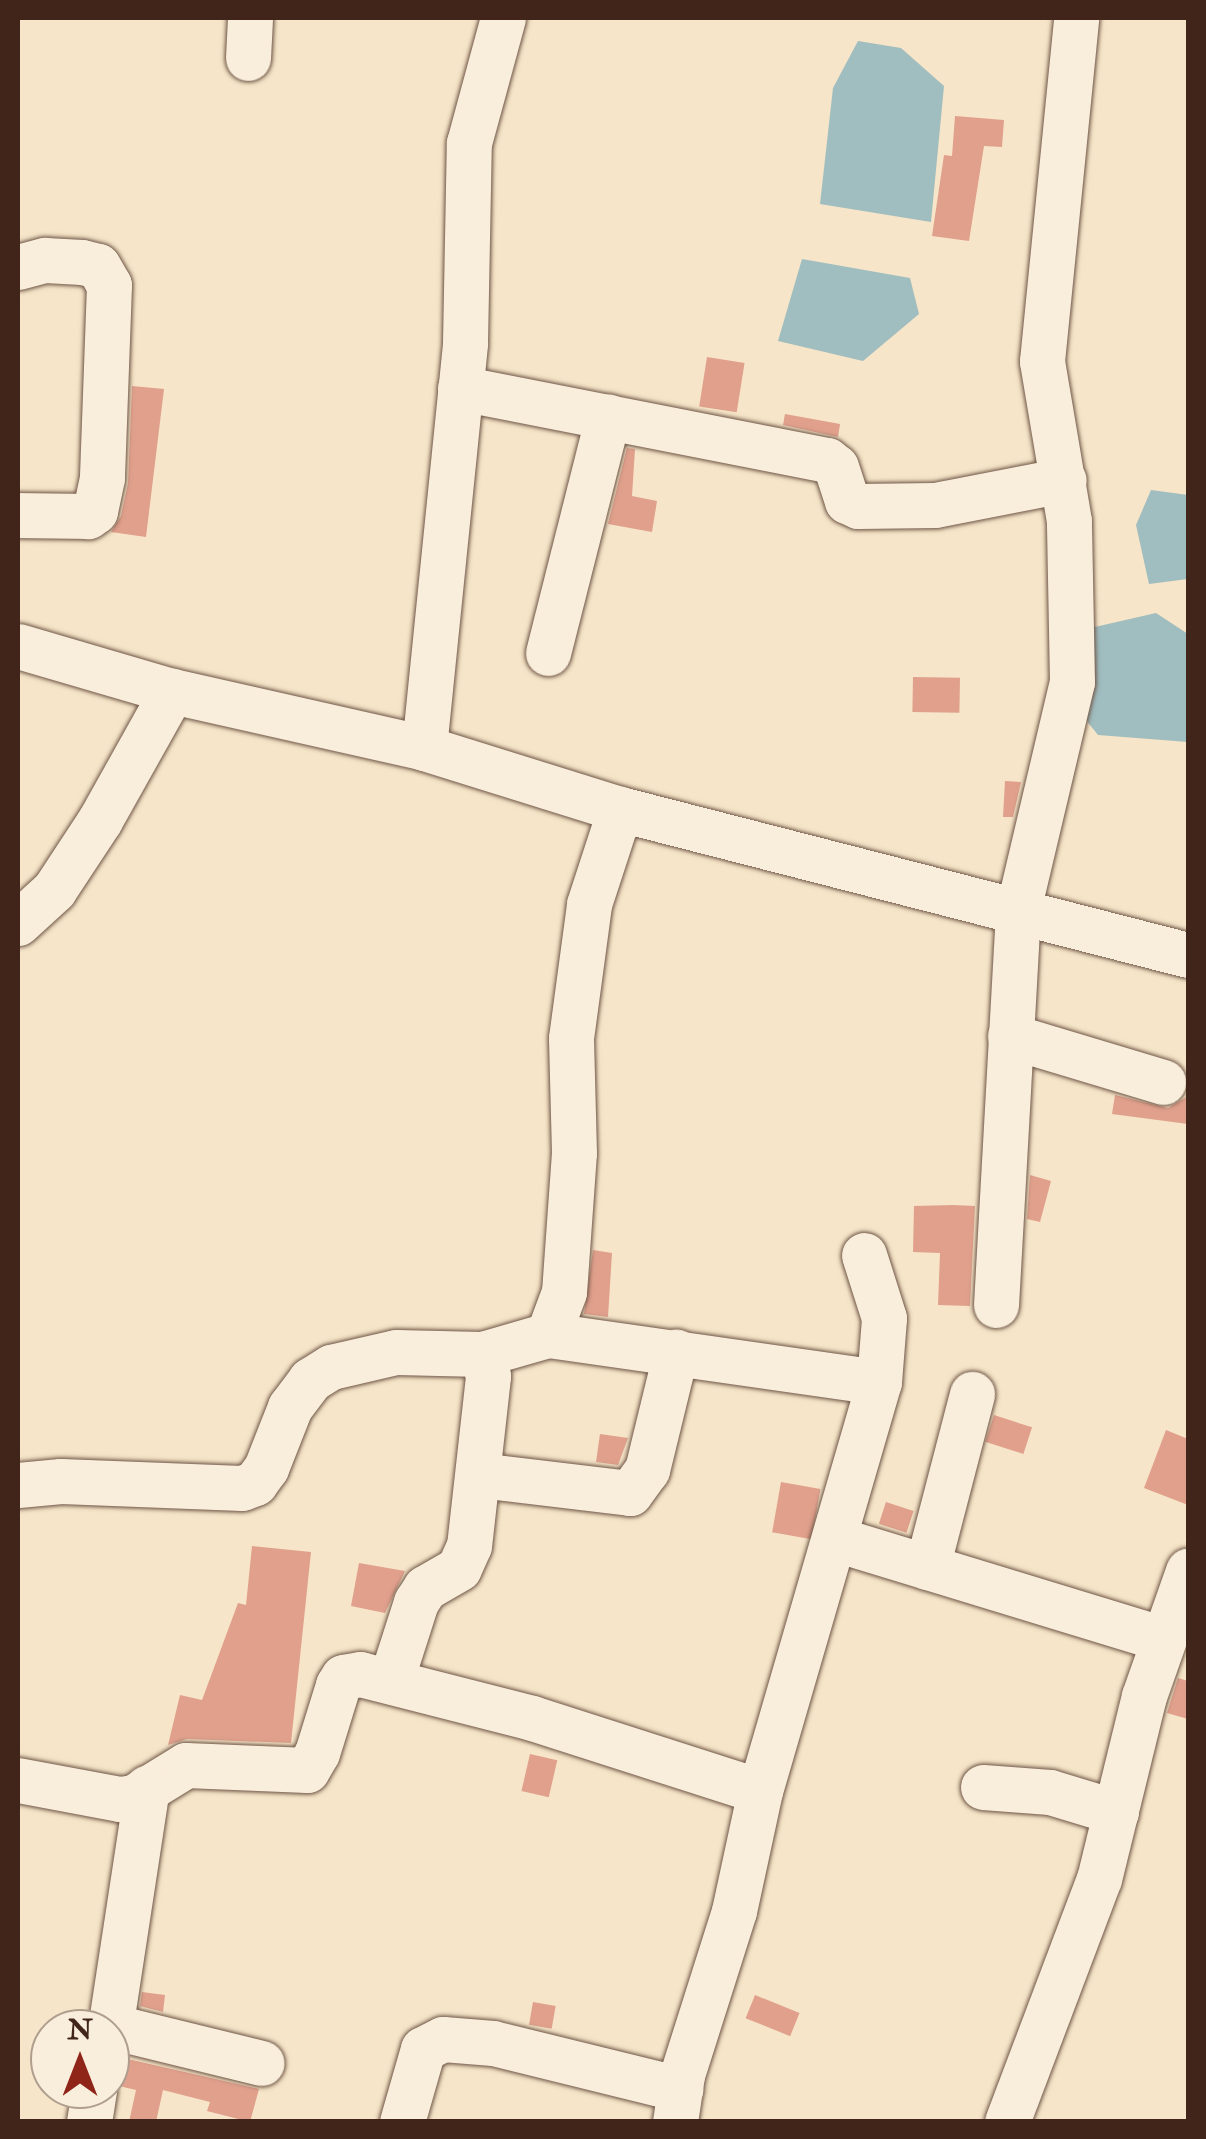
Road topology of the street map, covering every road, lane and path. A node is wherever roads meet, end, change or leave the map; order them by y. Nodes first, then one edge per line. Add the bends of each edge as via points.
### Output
1 (503, 18) edge
2 (1076, 18) edge
3 (18, 266) edge
4 (460, 388) junction
5 (608, 416) junction
6 (1064, 480) junction
7 (18, 515) edge
8 (18, 646) edge
9 (548, 653) dead end
10 (172, 691) junction
11 (424, 748) junction
12 (620, 809) junction
13 (1018, 910) junction
14 (18, 922) edge
15 (1188, 956) edge
16 (1010, 1036) junction
17 (1163, 1082) dead end
18 (864, 1255) dead end
19 (996, 1304) dead end
20 (548, 1335) junction
21 (676, 1351) junction
22 (482, 1354) junction
23 (879, 1382) junction
24 (972, 1394) dead end
25 (478, 1475) junction
26 (18, 1485) edge
27 (836, 1539) junction
28 (927, 1567) junction
29 (1188, 1571) edge
30 (1163, 1640) junction
31 (391, 1680) junction
32 (18, 1780) edge
33 (147, 1788) junction
34 (982, 1788) dead end
35 (760, 1791) junction
36 (1116, 1812) junction
37 (113, 2009) edge
38 (130, 2033) edge
39 (262, 2063) dead end
40 (677, 2105) edge
41 (402, 2122) edge
42 (1006, 2122) edge

1 - 4 street via 469,143
2 - 6 street via 1042,361
3 - 7 street via 82,262 98,266 109,285 95,511
4 - 5 street
4 - 11 street
5 - 6 street via 827,460 836,466 847,501 858,506 935,505
5 - 9 street
6 - 13 street via 1072,682
8 - 10 street
10 - 11 street
10 - 14 street via 54,890
11 - 12 street
12 - 13 street
12 - 20 street via 589,904 572,1038 574,1153 564,1292
13 - 15 street
13 - 16 street
16 - 17 street
16 - 19 street
18 - 23 street via 884,1318
20 - 21 street
20 - 22 street
21 - 23 street
21 - 25 street via 646,1470 630,1493
22 - 25 street via 488,1376
22 - 26 street via 396,1352 331,1367 310,1380 290,1407 266,1468 256,1483 242,1488
23 - 27 street
24 - 28 street
25 - 31 street via 460,1568 425,1588 416,1602
27 - 28 street
27 - 35 street
28 - 30 street
29 - 30 street
30 - 36 street
31 - 33 street via 343,1677 307,1770 186,1765
31 - 35 street
32 - 33 street via 120,1799
33 - 37 street
34 - 36 street via 1050,1792
35 - 40 street via 734,1911
36 - 42 street via 1099,1878
38 - 39 street
40 - 41 street via 493,2043 442,2039 424,2049

